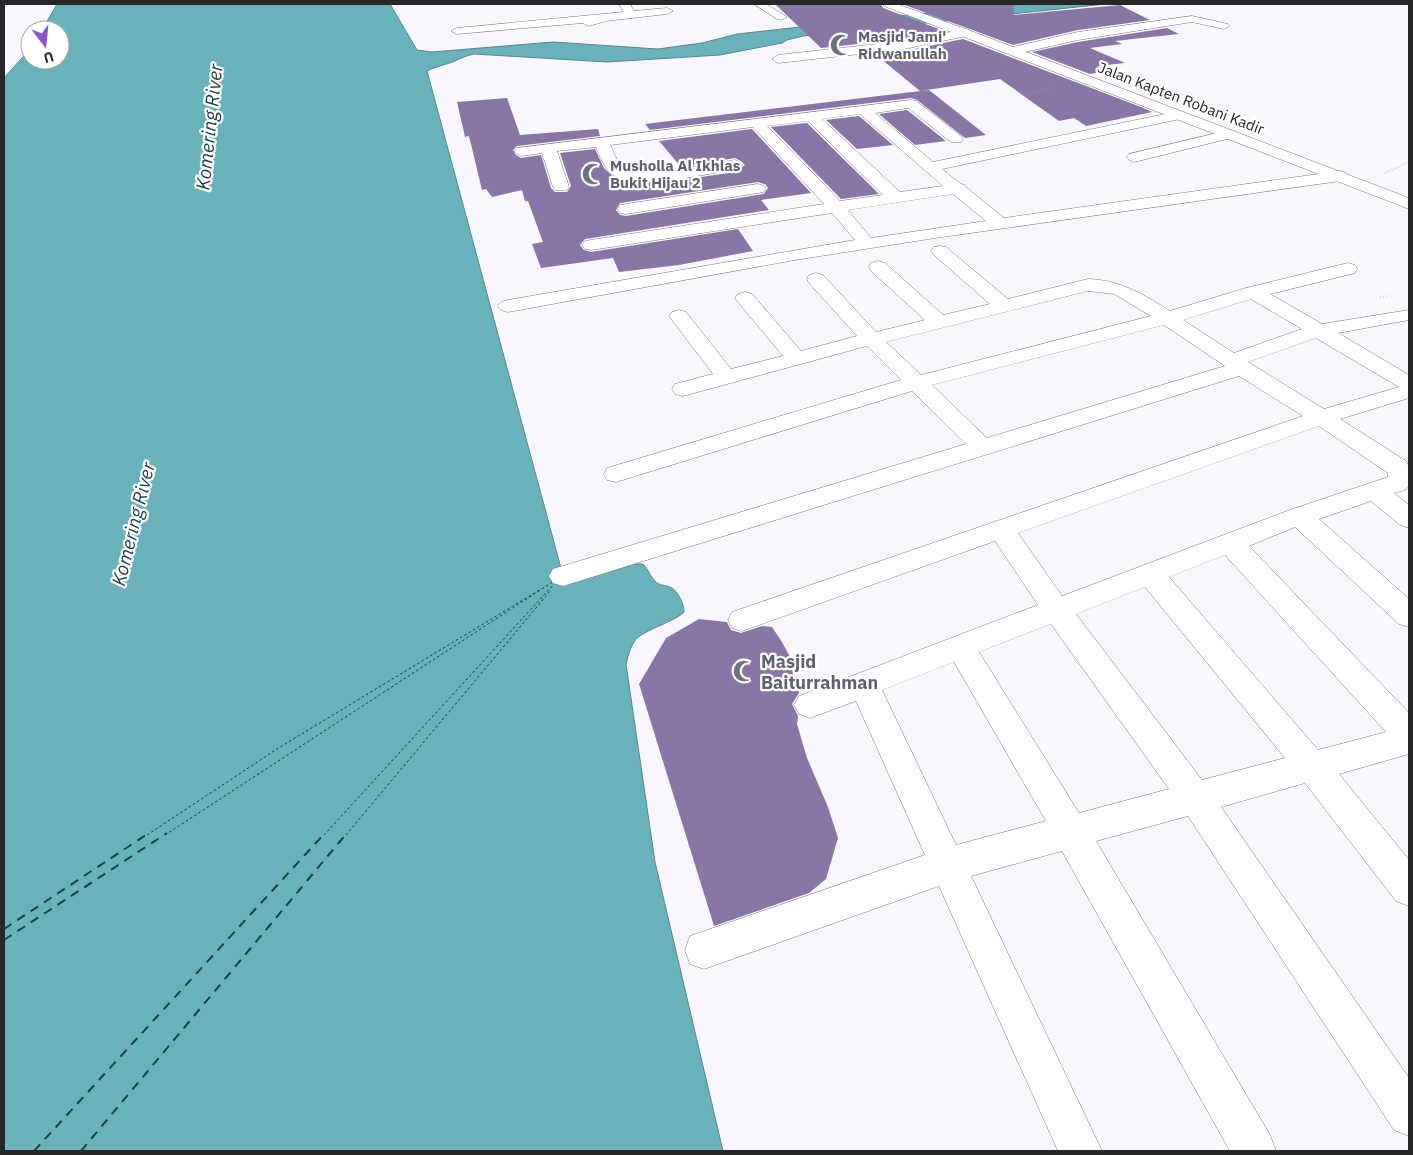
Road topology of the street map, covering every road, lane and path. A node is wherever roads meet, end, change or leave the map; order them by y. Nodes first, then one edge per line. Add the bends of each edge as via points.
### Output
1 (625, 4) edge
2 (759, 4) edge
3 (888, 4) edge
4 (668, 11) dead end
5 (631, 15) junction
6 (781, 17) dead end
7 (604, 18) junction
8 (589, 22) dead end
9 (1224, 26) dead end
10 (457, 31) dead end
11 (968, 33) junction
12 (1012, 50) junction
13 (778, 58) dead end
14 (930, 102) dead end
15 (911, 104) junction
16 (863, 110) junction
17 (1180, 115) junction
18 (810, 116) junction
19 (757, 122) junction
20 (702, 129) junction
21 (1230, 134) junction
22 (649, 136) junction
23 (956, 139) dead end
24 (601, 142) junction
25 (522, 151) dead end
26 (548, 151) dead end
27 (1134, 157) dead end
28 (611, 159) junction
29 (592, 162) dead end
30 (573, 164) dead end
31 (735, 165) junction
32 (553, 166) junction
33 (930, 167) junction
34 (678, 172) junction
35 (1340, 176) junction
36 (561, 187) dead end
37 (959, 188) junction
38 (758, 189) junction
39 (1409, 204) edge
40 (835, 206) junction
41 (626, 209) dead end
42 (913, 211) junction
43 (1001, 224) junction
44 (778, 225) junction
45 (867, 244) junction
46 (590, 245) dead end
47 (940, 251) dead end
48 (795, 254) junction
49 (878, 267) dead end
50 (1348, 269) dead end
51 (816, 279) dead end
52 (1253, 292) junction
53 (745, 298) dead end
54 (508, 306) dead end
55 (1004, 306) junction
56 (1407, 315) dead end
57 (679, 316) dead end
58 (1168, 318) junction
59 (939, 322) junction
60 (1317, 330) junction
61 (871, 339) junction
62 (796, 358) junction
63 (1236, 365) junction
64 (726, 376) junction
65 (918, 382) junction
66 (1409, 384) edge
67 (683, 388) dead end
68 (1409, 391) edge
69 (1321, 417) junction
70 (982, 447) junction
71 (616, 474) dead end
72 (1375, 491) junction
73 (1299, 516) junction
74 (1409, 519) edge
75 (1000, 528) junction
76 (1230, 543) junction
77 (1150, 574) junction
78 (563, 576) dead end
79 (1056, 609) junction
80 (1409, 616) edge
81 (742, 620) dead end
82 (961, 648) junction
83 (864, 685) junction
84 (810, 705) dead end
85 (1409, 735) edge
86 (1409, 740) edge
87 (1311, 765) junction
88 (1196, 799) junction
89 (1071, 832) junction
90 (947, 865) junction
91 (1409, 888) edge
92 (704, 950) dead end
93 (1409, 1115) edge
94 (1080, 1151) edge
95 (1254, 1151) edge

1 - 5 street
2 - 6 street
3 - 11 street, Jalan Kapten Robani Kadir
4 - 5 street
5 - 7 street
7 - 8 street
7 - 10 street
9 - 12 street via 1192,18
11 - 12 street, Jalan Kapten Robani Kadir
11 - 13 street via 904,45
12 - 17 street, Jalan Kapten Robani Kadir
14 - 15 street
15 - 16 street
15 - 23 street
16 - 18 street
16 - 33 street
17 - 21 street, Jalan Kapten Robani Kadir
17 - 33 street
18 - 19 street
18 - 42 street
19 - 20 street
19 - 40 street
20 - 22 street
20 - 31 street
21 - 27 street
21 - 35 street, Jalan Kapten Robani Kadir
22 - 24 street
22 - 34 street
24 - 25 street
24 - 28 street
26 - 32 street
28 - 29 street
28 - 34 street via 626,175 646,177
30 - 32 street
31 - 34 street
31 - 38 street
32 - 36 street
33 - 37 street
35 - 39 street, Jalan Kapten Robani Kadir
35 - 43 street
37 - 42 street
37 - 43 street
38 - 41 street
38 - 44 street
40 - 42 street
40 - 44 street
40 - 45 street
42 - 43 street
42 - 45 street
44 - 46 street
44 - 48 street
45 - 48 street
47 - 55 street
48 - 54 street
49 - 59 street
50 - 52 street
51 - 61 street
52 - 58 street
52 - 60 street
53 - 62 street
55 - 58 street via 1088,285 1106,286 1124,290
55 - 59 street
56 - 60 street
57 - 64 street
58 - 63 street
58 - 65 street
59 - 61 street
60 - 63 street
60 - 66 street
61 - 62 street
61 - 65 street
62 - 64 street
63 - 69 street
63 - 70 street
64 - 67 street
65 - 70 street
65 - 71 street
68 - 69 street
69 - 72 street via 1397,467 1402,474 1398,483
69 - 75 street
70 - 78 street
72 - 73 street
72 - 74 street
73 - 76 street
73 - 80 street
75 - 79 street
75 - 81 street
76 - 77 street
76 - 85 street
77 - 79 street
77 - 87 street
79 - 82 street
79 - 88 street
82 - 83 street
82 - 89 street
83 - 84 street
83 - 90 street
86 - 87 street
87 - 88 street
87 - 91 street
88 - 89 street
88 - 93 street
89 - 90 street
89 - 95 street
90 - 92 street
90 - 94 street

